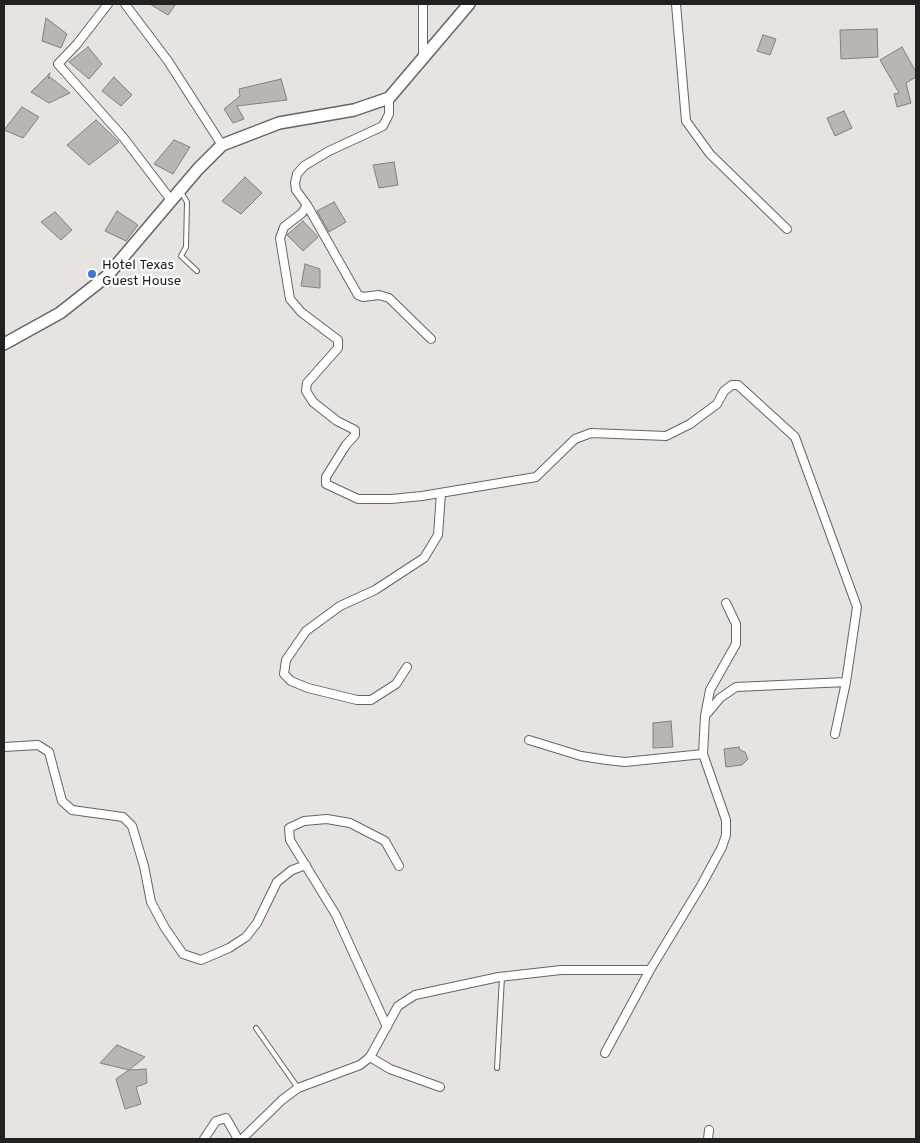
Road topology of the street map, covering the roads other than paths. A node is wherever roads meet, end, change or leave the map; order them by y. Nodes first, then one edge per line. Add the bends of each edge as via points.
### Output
1 (108, 4) edge
2 (125, 4) edge
3 (422, 4) edge
4 (469, 4) edge
5 (676, 4) edge
6 (423, 58) junction
7 (389, 98) junction
8 (222, 145) junction
9 (180, 190) junction
10 (171, 200) junction
11 (307, 205) junction
12 (787, 229) dead end
13 (196, 271) dead end
14 (431, 339) dead end
15 (4, 344) edge
16 (441, 493) junction
17 (726, 603) dead end
18 (407, 667) dead end
19 (846, 682) junction
20 (705, 716) junction
21 (835, 734) dead end
22 (529, 740) dead end
23 (4, 747) edge
24 (703, 754) junction
25 (306, 865) junction
26 (399, 866) dead end
27 (650, 970) junction
28 (502, 977) junction
29 (386, 1027) junction
30 (256, 1028) dead end
31 (605, 1053) dead end
32 (370, 1057) junction
33 (497, 1068) dead end
34 (440, 1087) dead end
35 (298, 1088) junction
36 (710, 1130) dead end
37 (204, 1139) edge
38 (238, 1139) edge
39 (242, 1139) edge
40 (708, 1139) edge

1 - 10 street via 58,64 123,137
2 - 8 street via 168,61
3 - 6 street
4 - 6 main road
5 - 12 street via 686,121 710,154
6 - 7 main road
7 - 8 main road via 354,110 279,123
7 - 11 street via 389,114 383,126 304,166 295,183
8 - 9 main road
9 - 10 main road
9 - 13 lane via 187,202 186,247 181,256
10 - 15 main road via 107,276 60,313
11 - 14 street via 358,295 389,298
11 - 16 street via 284,227 280,238 290,299 301,312 338,340 338,348 307,383 306,391 313,402 355,430 356,435 326,478 326,484 358,499
16 - 18 street via 438,535 424,558 375,590 340,606 306,631 286,660 284,674 308,688 356,700 371,700 396,684
16 - 19 street via 536,477 575,439 591,433 666,436 690,424 717,404 732,385 738,385 795,437 799,445 857,607
17 - 20 street via 736,624 736,644 710,690
19 - 20 street via 736,687 720,698
19 - 21 street
20 - 24 street
22 - 24 street via 581,756 625,762
23 - 25 street via 38,745 49,752 62,801 72,810 122,817 132,826 151,902 183,954 201,960 246,937 257,923 277,882 292,870
24 - 27 street via 726,820 726,835 702,884
25 - 26 street via 290,840 289,828 304,821 327,819 350,823 376,834 385,841
25 - 29 street via 336,915
27 - 28 street via 561,970
27 - 31 street
28 - 29 street via 415,994 398,1006
28 - 33 lane
29 - 32 street
30 - 35 lane
32 - 34 street via 390,1069
32 - 35 street
35 - 39 street
36 - 40 street
37 - 38 street via 216,1121 226,1118

